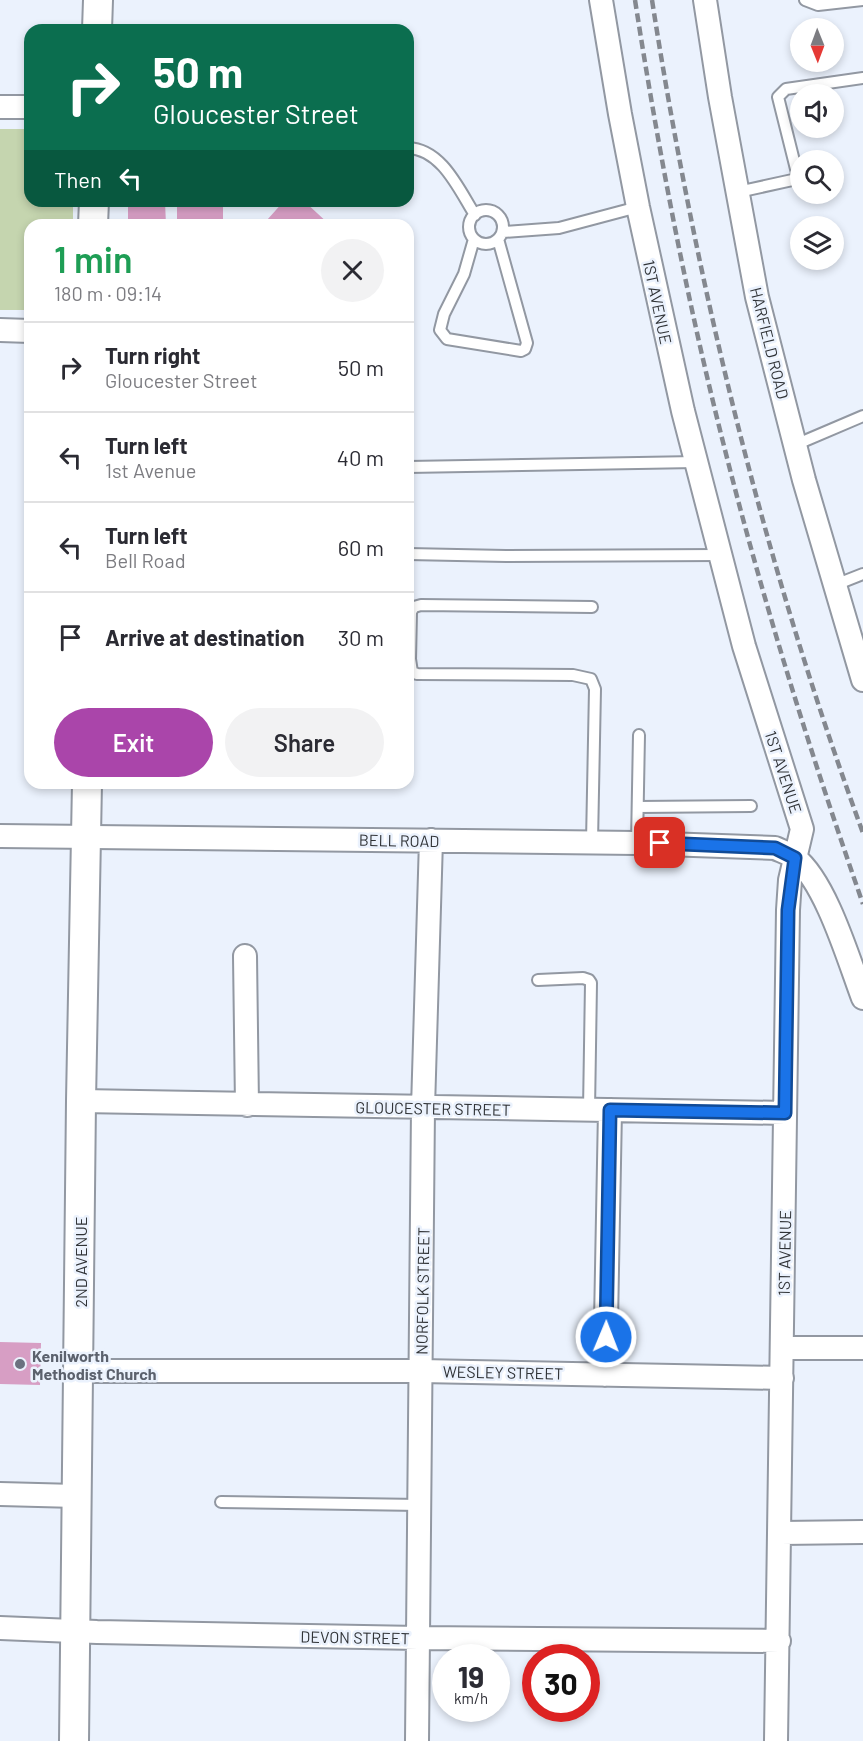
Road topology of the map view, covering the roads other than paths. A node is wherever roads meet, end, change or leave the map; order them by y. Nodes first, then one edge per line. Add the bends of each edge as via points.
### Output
1 (98, 0) edge
2 (601, 0) edge
3 (705, 0) edge
4 (805, 0) edge
5 (863, 0) edge
6 (97, 24) edge
7 (863, 78) edge
8 (0, 107) edge
9 (24, 107) edge
10 (414, 148) edge
11 (738, 192) junction
12 (638, 207) junction
13 (475, 215) junction
14 (501, 236) junction
15 (474, 239) junction
16 (0, 330) edge
17 (24, 331) edge
18 (863, 416) edge
19 (795, 444) junction
20 (696, 462) junction
21 (414, 467) edge
22 (414, 554) edge
23 (720, 555) junction
24 (863, 574) edge
25 (835, 585) junction
26 (414, 607) edge
27 (592, 607) dead end
28 (414, 673) edge
29 (863, 680) edge
30 (639, 735) dead end
31 (87, 789) edge
32 (638, 807) junction
33 (751, 807) dead end
34 (0, 836) edge
35 (87, 837) junction
36 (431, 840) junction
37 (592, 842) junction
38 (638, 843) junction
39 (795, 858) junction
40 (245, 956) dead end
41 (538, 980) dead end
42 (863, 998) edge
43 (81, 1101) junction
44 (247, 1105) junction
45 (423, 1108) junction
46 (599, 1110) junction
47 (785, 1113) junction
48 (783, 1348) junction
49 (863, 1348) edge
50 (79, 1371) junction
51 (421, 1371) junction
52 (605, 1375) junction
53 (783, 1378) junction
54 (0, 1494) edge
55 (76, 1496) junction
56 (221, 1502) dead end
57 (420, 1505) junction
58 (863, 1532) edge
59 (780, 1533) junction
60 (0, 1628) edge
61 (76, 1630) junction
62 (418, 1638) junction
63 (778, 1641) junction
64 (74, 1741) edge
65 (417, 1741) edge
66 (776, 1741) edge

1 - 6 street
2 - 12 street, 1ST AVENUE
3 - 11 street, HARFIELD ROAD
4 - 5 lane via 818,5
7 - 11 lane via 781,92 778,97 798,177
8 - 9 street
10 - 13 lane via 445,168
11 - 19 street, HARFIELD ROAD via 757,297
12 - 14 lane via 559,228
12 - 20 street, 1ST AVENUE
13 - 14 lane via 482,211 499,215 503,223
13 - 15 lane via 470,222
14 - 15 lane via 491,244
14 - 15 lane via 527,343 521,351 447,339 440,330
16 - 17 street
18 - 19 lane
19 - 25 street, HARFIELD ROAD
20 - 21 lane
20 - 23 street, 1ST AVENUE
22 - 23 lane
23 - 39 street, 1ST AVENUE via 744,646 802,829
24 - 25 lane
25 - 29 street, HARFIELD ROAD
26 - 27 lane
28 - 37 lane via 573,675 591,679 595,689
30 - 32 lane
31 - 35 street, 2ND AVENUE
32 - 33 lane
32 - 38 lane
34 - 35 street, BELL ROAD
35 - 36 street, BELL ROAD
35 - 43 street, 2ND AVENUE
36 - 37 street, BELL ROAD
36 - 45 street, NORFOLK STREET
37 - 38 street, BELL ROAD
38 - 39 street, BELL ROAD via 775,848
39 - 42 street via 825,899
39 - 47 street, 1ST AVENUE via 788,910
40 - 44 street
41 - 46 lane via 583,978 591,983
43 - 44 street, GLOUCESTER STREET
43 - 50 street, 2ND AVENUE
44 - 45 street, GLOUCESTER STREET
45 - 46 street, GLOUCESTER STREET
45 - 51 street, NORFOLK STREET
46 - 47 street, GLOUCESTER STREET
46 - 52 street
47 - 48 street, 1ST AVENUE
48 - 49 street
48 - 53 street, 1ST AVENUE
50 - 51 street, WESLEY STREET
50 - 55 street, 2ND AVENUE
51 - 52 street, WESLEY STREET
51 - 57 street, NORFOLK STREET
52 - 53 street, WESLEY STREET
53 - 59 street, 1ST AVENUE
54 - 55 street
55 - 61 street, 2ND AVENUE
56 - 57 lane
57 - 62 street, NORFOLK STREET
58 - 59 street
59 - 63 street, 1ST AVENUE
60 - 61 street, DEVON STREET
61 - 62 street, DEVON STREET
61 - 64 street, 2ND AVENUE
62 - 63 street, DEVON STREET
62 - 65 street, NORFOLK STREET
63 - 66 street, 1ST AVENUE

